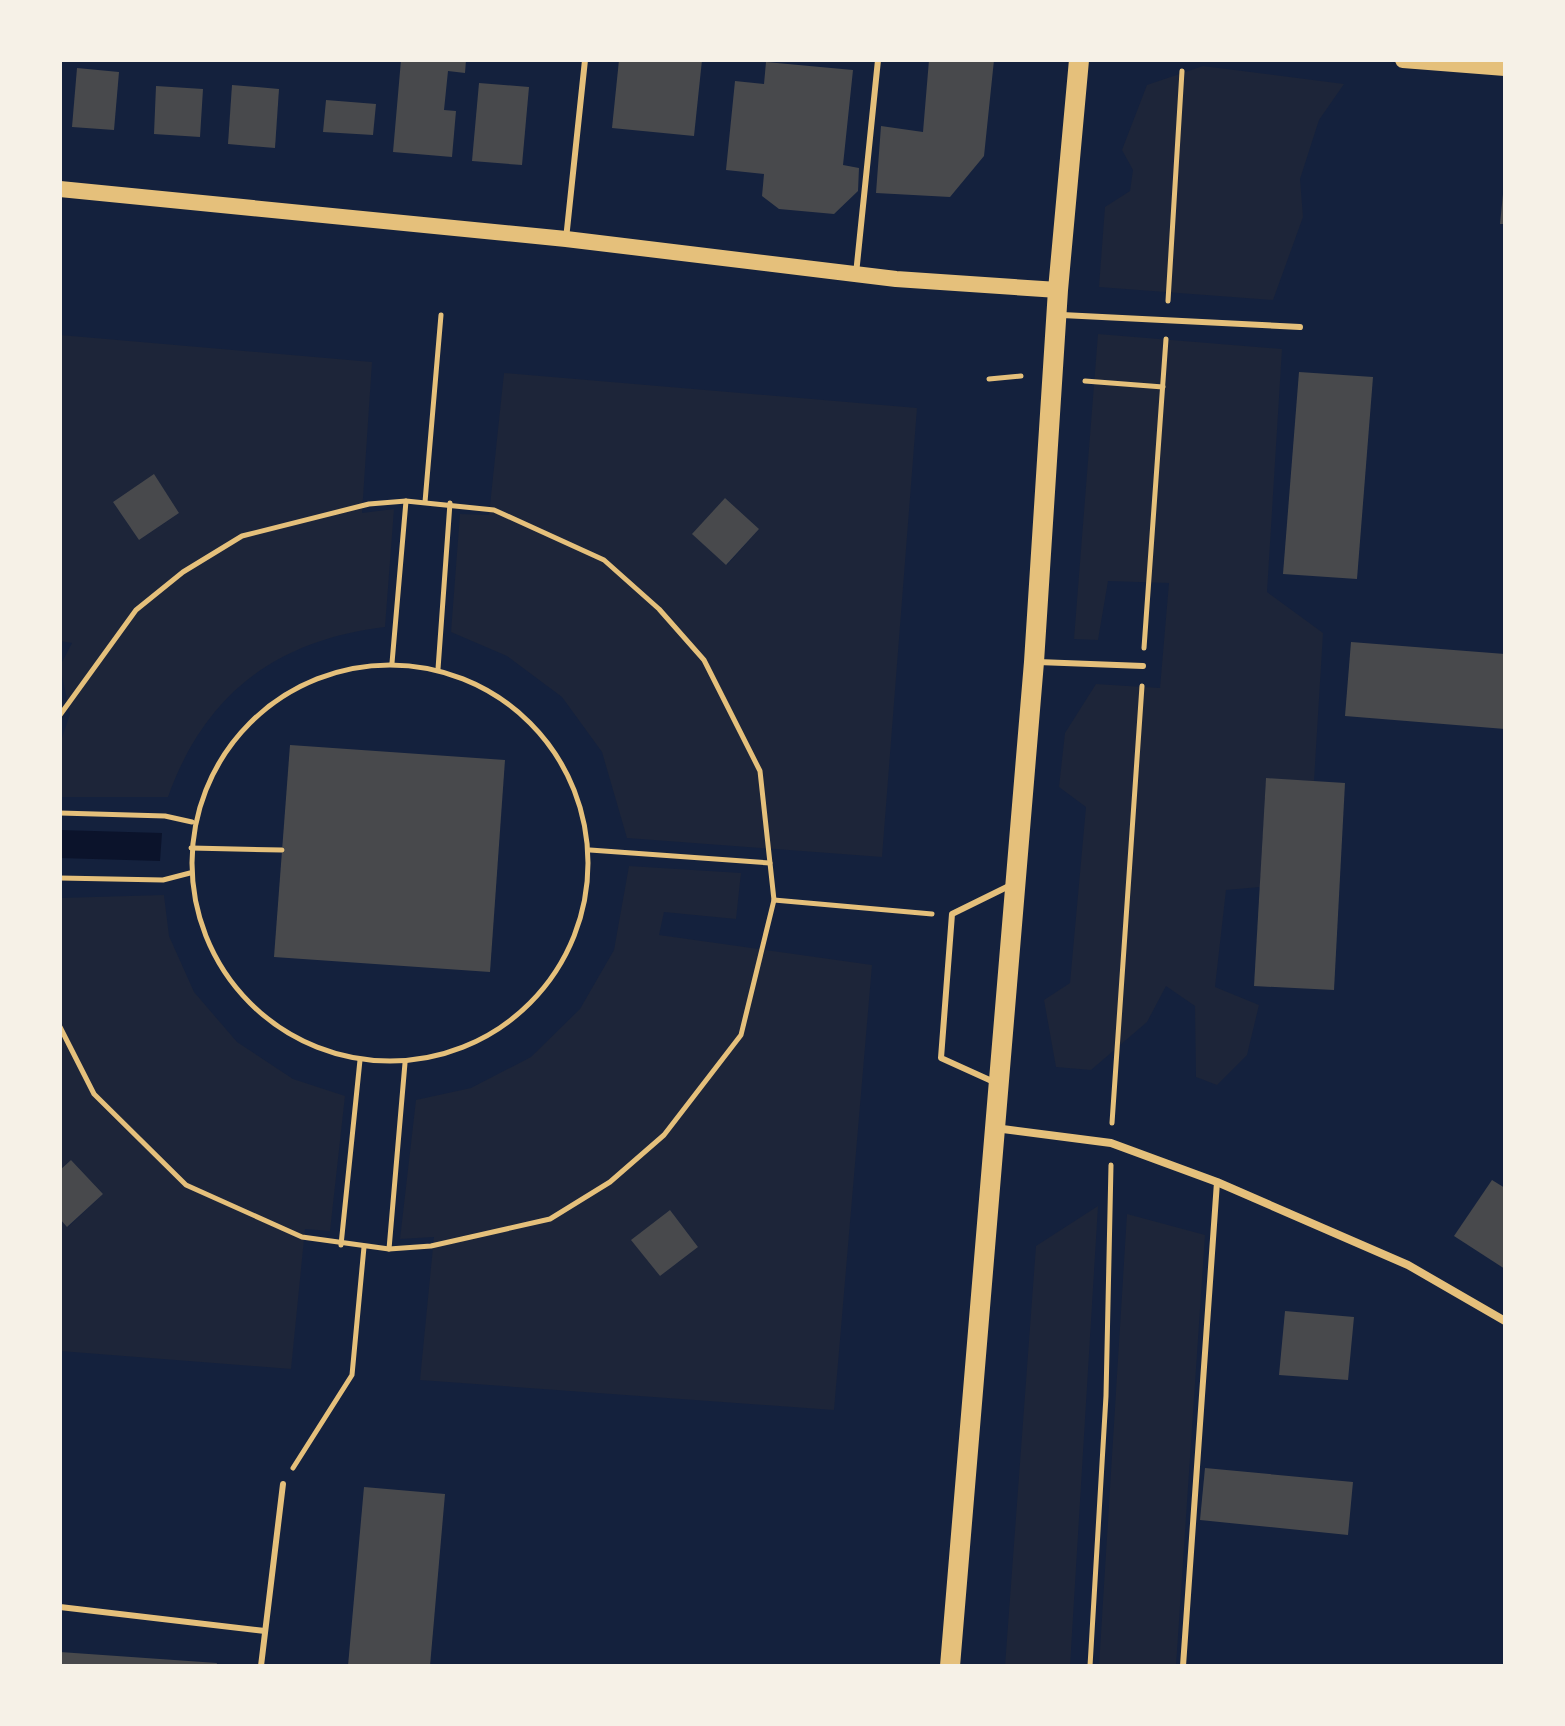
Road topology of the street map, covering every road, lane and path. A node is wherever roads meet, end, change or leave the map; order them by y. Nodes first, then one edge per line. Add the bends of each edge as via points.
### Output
1 (585, 60) edge
2 (878, 60) edge
3 (1079, 60) edge
4 (1403, 60) edge
5 (1505, 68) edge
6 (1182, 71) dead end
7 (60, 189) edge
8 (566, 239) junction
9 (856, 274) junction
10 (1058, 290) junction
11 (441, 315) dead end
12 (1058, 315) junction
13 (1167, 319) junction
14 (1300, 327) dead end
15 (1021, 376) dead end
16 (989, 379) dead end
17 (1085, 381) dead end
18 (1163, 387) junction
19 (406, 501) junction
20 (425, 502) junction
21 (450, 503) junction
22 (1034, 662) junction
23 (392, 663) junction
24 (1143, 666) junction
25 (438, 669) junction
26 (60, 715) edge
27 (60, 813) edge
28 (192, 822) junction
29 (191, 848) junction
30 (282, 850) dead end
31 (590, 850) junction
32 (770, 863) junction
33 (190, 873) junction
34 (60, 878) edge
35 (1014, 884) junction
36 (774, 900) junction
37 (952, 914) junction
38 (60, 1027) edge
39 (360, 1060) junction
40 (405, 1063) junction
41 (997, 1083) junction
42 (995, 1128) junction
43 (1111, 1143) junction
44 (1217, 1182) junction
45 (341, 1245) junction
46 (364, 1247) junction
47 (389, 1249) junction
48 (1505, 1321) edge
49 (283, 1484) joint
50 (60, 1607) edge
51 (265, 1631) junction
52 (261, 1666) edge
53 (950, 1666) edge
54 (1090, 1666) edge
55 (1183, 1666) edge

1 - 8 lane
2 - 9 lane
3 - 10 main road
4 - 5 main road
6 - 13 path
7 - 8 main road
8 - 9 main road
9 - 10 main road
10 - 12 main road
11 - 20 path
12 - 13 lane
12 - 22 main road
13 - 14 lane
13 - 18 path
15 - 16 path
17 - 18 path
18 - 24 path
19 - 20 path
19 - 23 path
19 - 26 path via 369,504 242,536 136,610
20 - 21 path
21 - 25 path
21 - 32 path via 494,510 604,560 659,609 704,660 760,771
22 - 24 lane
22 - 35 main road
23 - 25 path
23 - 28 path via 326,674 267,706 221,756
24 - 43 path
25 - 31 path via 486,688 531,722 565,767
27 - 28 path via 165,816
28 - 29 path
29 - 30 path
29 - 33 path
31 - 32 path
31 - 40 path via 577,930 551,980 512,1021 463,1049
32 - 36 path
33 - 34 path via 163,880
33 - 39 path via 206,940 242,998 296,1040
35 - 37 lane
35 - 41 main road
36 - 37 path
36 - 47 path via 741,1035 664,1135 610,1182 550,1219 431,1246
37 - 41 lane via 941,1058
38 - 45 path via 94,1094 186,1185 302,1237
39 - 40 path
39 - 45 path
40 - 47 path
41 - 42 main road
42 - 43 street
42 - 53 main road
43 - 44 street
43 - 54 path via 1106,1396
44 - 48 street via 1408,1265
44 - 55 lane
45 - 46 path
46 - 47 path
46 - 49 path via 352,1375
49 - 51 lane
50 - 51 lane
51 - 52 lane

